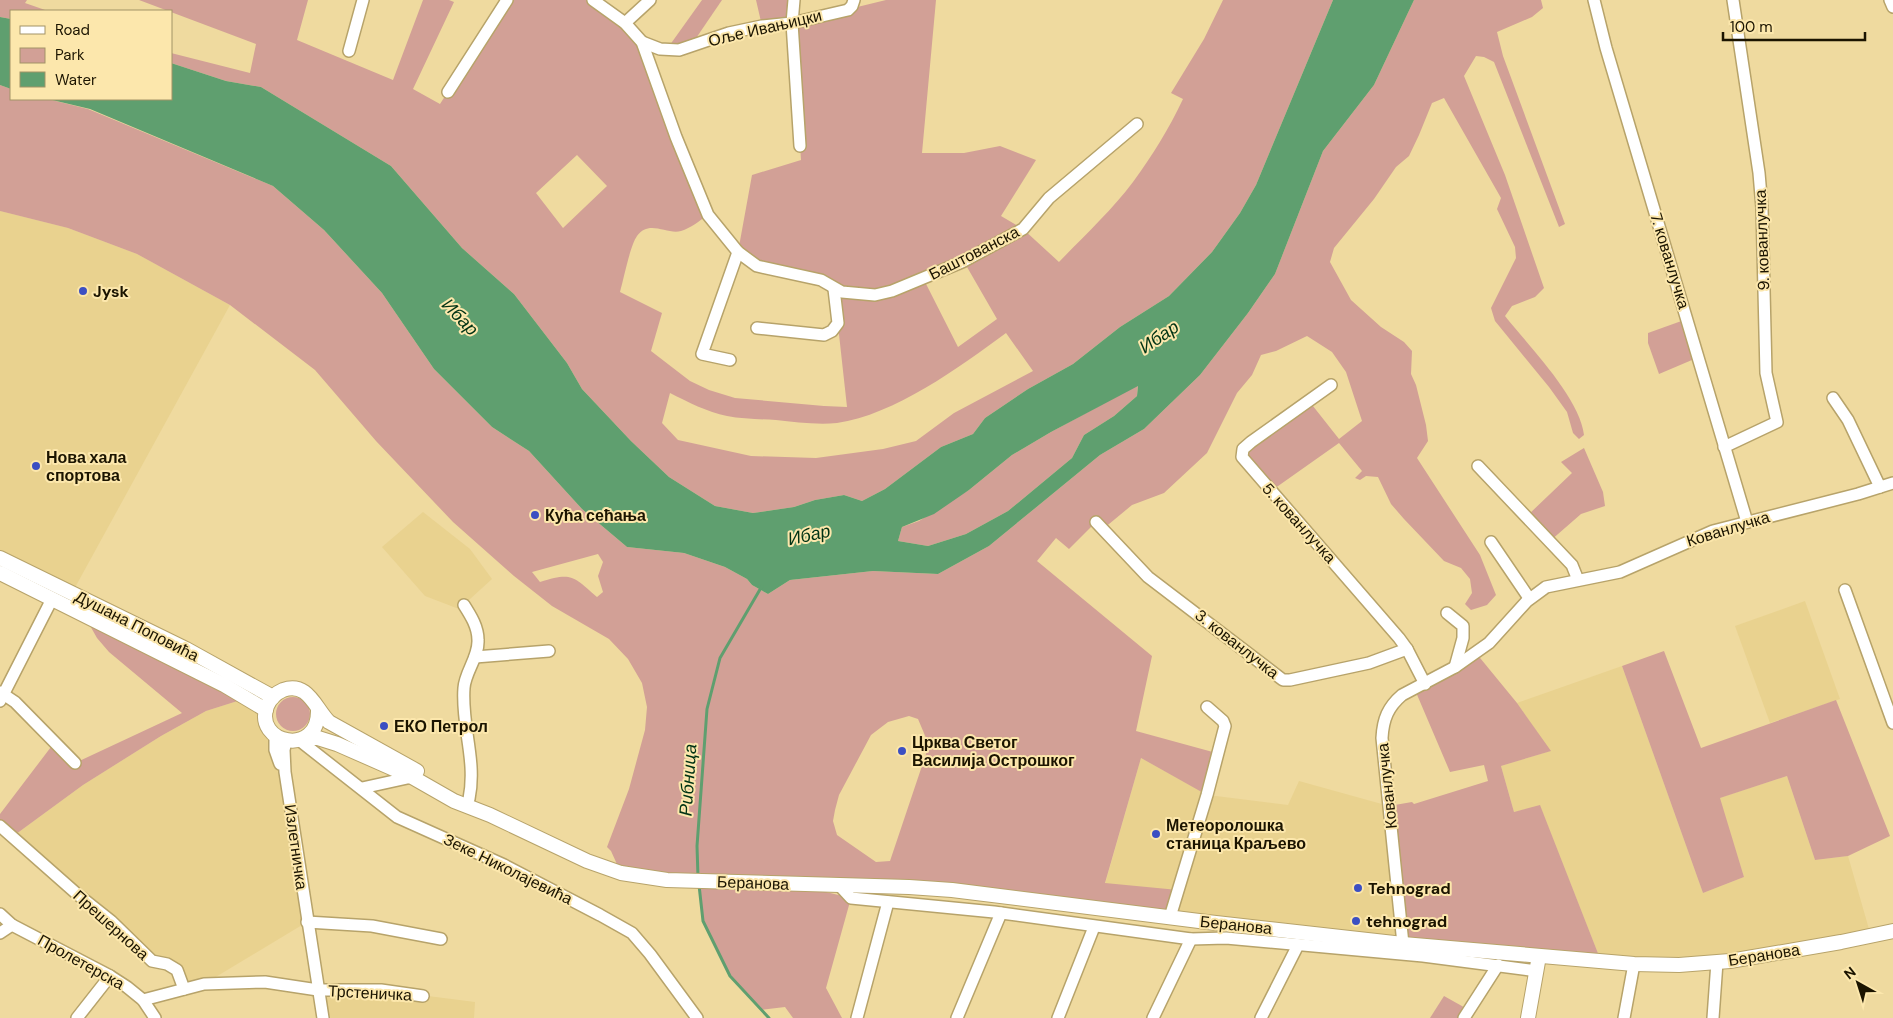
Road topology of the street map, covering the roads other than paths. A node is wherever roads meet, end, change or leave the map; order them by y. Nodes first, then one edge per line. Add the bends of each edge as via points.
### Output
1 (363, 0) edge
2 (507, 0) edge
3 (593, 0) edge
4 (650, 0) edge
5 (794, 0) edge
6 (854, 0) edge
7 (1594, 0) edge
8 (1733, 0) edge
9 (1890, 0) edge
10 (1893, 7) edge
11 (625, 23) junction
12 (792, 23) junction
13 (642, 42) junction
14 (349, 51) dead end
15 (448, 92) dead end
16 (1137, 124) dead end
17 (800, 146) dead end
18 (738, 252) junction
19 (834, 289) junction
20 (756, 328) dead end
21 (730, 360) dead end
22 (1331, 386) dead end
23 (1833, 398) dead end
24 (1724, 447) junction
25 (1478, 466) dead end
26 (1893, 483) edge
27 (1880, 487) junction
28 (1096, 522) dead end
29 (1747, 522) junction
30 (1491, 542) dead end
31 (0, 558) edge
32 (0, 574) edge
33 (1578, 580) junction
34 (1845, 590) dead end
35 (1529, 598) junction
36 (52, 599) junction
37 (464, 605) dead end
38 (1447, 613) dead end
39 (1407, 649) junction
40 (549, 651) dead end
41 (475, 656) junction
42 (1455, 667) junction
43 (1425, 684) junction
44 (1, 696) edge
45 (273, 697) junction
46 (1207, 707) dead end
47 (266, 710) junction
48 (318, 710) junction
49 (1893, 723) edge
50 (292, 739) junction
51 (75, 763) dead end
52 (412, 777) junction
53 (362, 788) junction
54 (469, 799) junction
55 (490, 815) junction
56 (0, 826) edge
57 (840, 885) junction
58 (888, 902) junction
59 (0, 914) edge
60 (1001, 914) junction
61 (1170, 916) junction
62 (307, 922) junction
63 (1208, 922) junction
64 (12, 925) junction
65 (1094, 928) junction
66 (1893, 931) edge
67 (0, 933) edge
68 (1207, 938) junction
69 (441, 939) dead end
70 (1191, 939) junction
71 (1403, 944) junction
72 (1298, 945) junction
73 (1539, 956) junction
74 (1717, 962) junction
75 (1634, 964) junction
76 (1498, 965) junction
77 (1537, 970) junction
78 (110, 976) junction
79 (184, 989) junction
80 (318, 990) junction
81 (423, 996) dead end
82 (143, 1000) junction
83 (77, 1018) edge
84 (155, 1018) edge
85 (322, 1018) edge
86 (697, 1018) edge
87 (857, 1018) edge
88 (957, 1018) edge
89 (1058, 1018) edge
90 (1153, 1018) edge
91 (1261, 1018) edge
92 (1464, 1018) edge
93 (1528, 1018) edge
94 (1624, 1018) edge
95 (1713, 1018) edge

1 - 14 street
2 - 15 street
3 - 11 street, Баштованска
4 - 11 street
5 - 12 street
6 - 12 street, Оље Ивањицки via 848,10
7 - 24 street, 7. кованлучка
8 - 24 street, 9. кованлучка via 1759,173 1766,373 1777,422
9 - 10 street
11 - 13 street, Баштованска
12 - 13 street, Оље Ивањицки via 729,33 679,50 660,49
12 - 17 street
13 - 18 street, Баштованска via 708,215
16 - 19 street, Баштованска via 1049,198 1023,229 991,247 892,291 875,295 850,294
18 - 19 street, Баштованска via 757,266 815,278
18 - 21 street via 702,354
19 - 20 street via 838,323 824,335
22 - 39 street, 5. кованлучка via 1250,442 1243,449 1242,457
23 - 27 street via 1848,420
24 - 29 street, 7. кованлучка
25 - 33 street via 1572,565
26 - 27 street, Кованлучка
27 - 29 street, Кованлучка
28 - 39 street, 3. кованлучка via 1148,576 1283,680 1369,663
29 - 33 street, Кованлучка via 1712,530 1620,572
30 - 35 street
31 - 45 main road, Душана Поповића via 186,649
32 - 36 main road, Душана Поповића
33 - 35 street, Кованлучка via 1546,587
34 - 49 street
35 - 42 street, Кованлучка via 1489,644
36 - 44 street
36 - 47 main road, Душана Поповића via 224,685
37 - 41 street via 476,627 479,642
38 - 42 street via 1463,626
39 - 43 street, 5. кованлучка
40 - 41 street
41 - 54 street via 464,684 463,702 471,754
42 - 43 street, Кованлучка
43 - 71 street, Кованлучка via 1402,695 1390,707 1382,738
44 - 51 street via 26,713
45 - 47 main road
45 - 48 main road via 296,688 310,696
46 - 61 street via 1225,726 1208,795
47 - 50 main road via 267,724
48 - 50 main road via 316,726
48 - 54 main road via 329,722 349,734
50 - 52 main road via 326,739
50 - 53 street, Зеке Николајевића
50 - 62 street, Излетничка via 276,756 285,772
52 - 53 street
52 - 55 main road via 454,802
53 - 86 street, Зеке Николајевића via 397,817 504,865 632,933
54 - 55 main road
55 - 57 main road, Беранова via 587,861 621,873 667,880
56 - 79 street, Прешернова via 111,921 152,962 167,964 177,970
57 - 58 street, Беранова via 851,898
57 - 61 main road, Беранова via 952,890
58 - 60 street, Беранова
58 - 87 street
59 - 64 street, Пролетерска
60 - 65 street, Беранова
60 - 88 street
61 - 63 main road, Беранова
62 - 69 street via 372,926
62 - 80 street, Излетничка
63 - 68 street
63 - 71 main road, Беранова
64 - 67 street
64 - 78 street, Пролетерска
65 - 70 street, Беранова
65 - 89 street
66 - 74 main road, Беранова
68 - 70 street, Беранова
68 - 72 street, Беранова
70 - 90 street
71 - 73 main road, Беранова
72 - 76 street, Беранова
72 - 91 street
73 - 75 main road, Беранова
73 - 77 main road
74 - 75 main road, Беранова
74 - 95 street
75 - 94 street
76 - 77 street, Беранова
76 - 92 street
77 - 93 main road
78 - 82 street, Пролетерска
78 - 83 street
79 - 80 street via 204,984 266,982
79 - 82 street
80 - 81 street, Трстеничка via 381,990
80 - 85 street, Излетничка
82 - 84 street, Пролетерска

